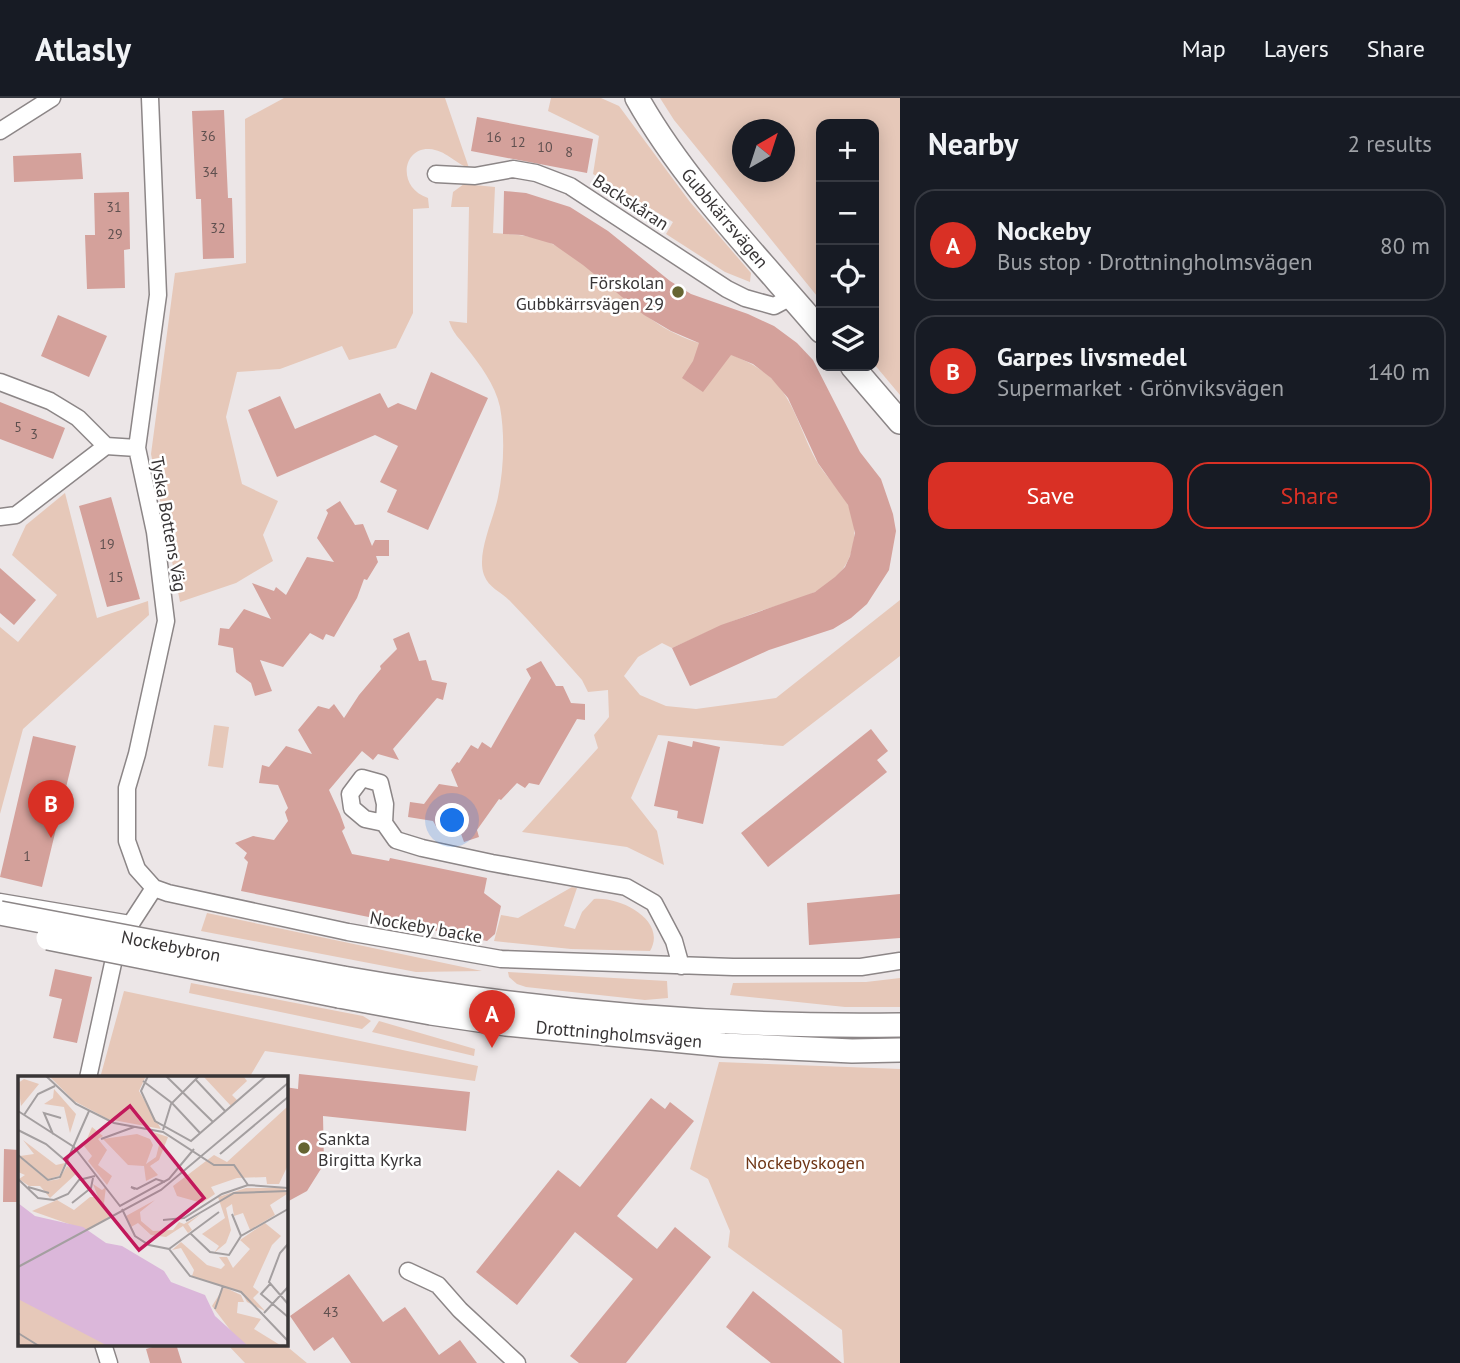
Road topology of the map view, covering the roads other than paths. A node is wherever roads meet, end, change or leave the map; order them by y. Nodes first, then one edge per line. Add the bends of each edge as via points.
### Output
1 (52, 98) edge
2 (150, 98) edge
3 (637, 98) edge
4 (0, 131) edge
5 (436, 174) dead end
6 (792, 297) junction
7 (816, 325) edge
8 (856, 371) edge
9 (0, 382) edge
10 (900, 422) edge
11 (106, 446) junction
12 (137, 448) junction
13 (0, 517) edge
14 (384, 823) dead end
15 (161, 890) junction
16 (0, 902) edge
17 (0, 913) edge
18 (130, 924) junction
19 (0, 929) edge
20 (900, 961) edge
21 (681, 966) junction
22 (341, 987) junction
23 (900, 1025) edge
24 (900, 1050) edge
25 (88, 1076) edge
26 (408, 1271) dead end
27 (104, 1346) edge
28 (109, 1363) edge
29 (517, 1363) edge

1 - 4 street
2 - 12 street, Tyska Bottens Väg via 158,295
3 - 6 main road, Gubbkärrsvägen via 689,174
5 - 6 street, Backskåran via 475,176 513,169 536,173 570,186 745,298 774,306
6 - 7 main road, Gubbkärrsvägen
8 - 10 main road
9 - 11 street via 78,418
11 - 12 street
11 - 13 street via 16,515
12 - 15 street, Tyska Bottens Väg via 155,532 166,621 127,789 127,841 137,869
14 - 21 street via 396,840 422,848 626,887 654,903
15 - 18 street
15 - 21 street, Nockeby backe via 348,932 501,959
16 - 18 street
17 - 22 main road, Nockebybron, bridge
18 - 25 street via 117,945
19 - 22 main road, Nockebybron, bridge
20 - 21 street, Nockeby backe via 861,967
22 - 23 main road, Drottningholmsvägen via 593,1012 800,1025
22 - 24 main road, Drottningholmsvägen via 431,1013 506,1024 724,1045
26 - 29 street via 438,1285
27 - 28 street

